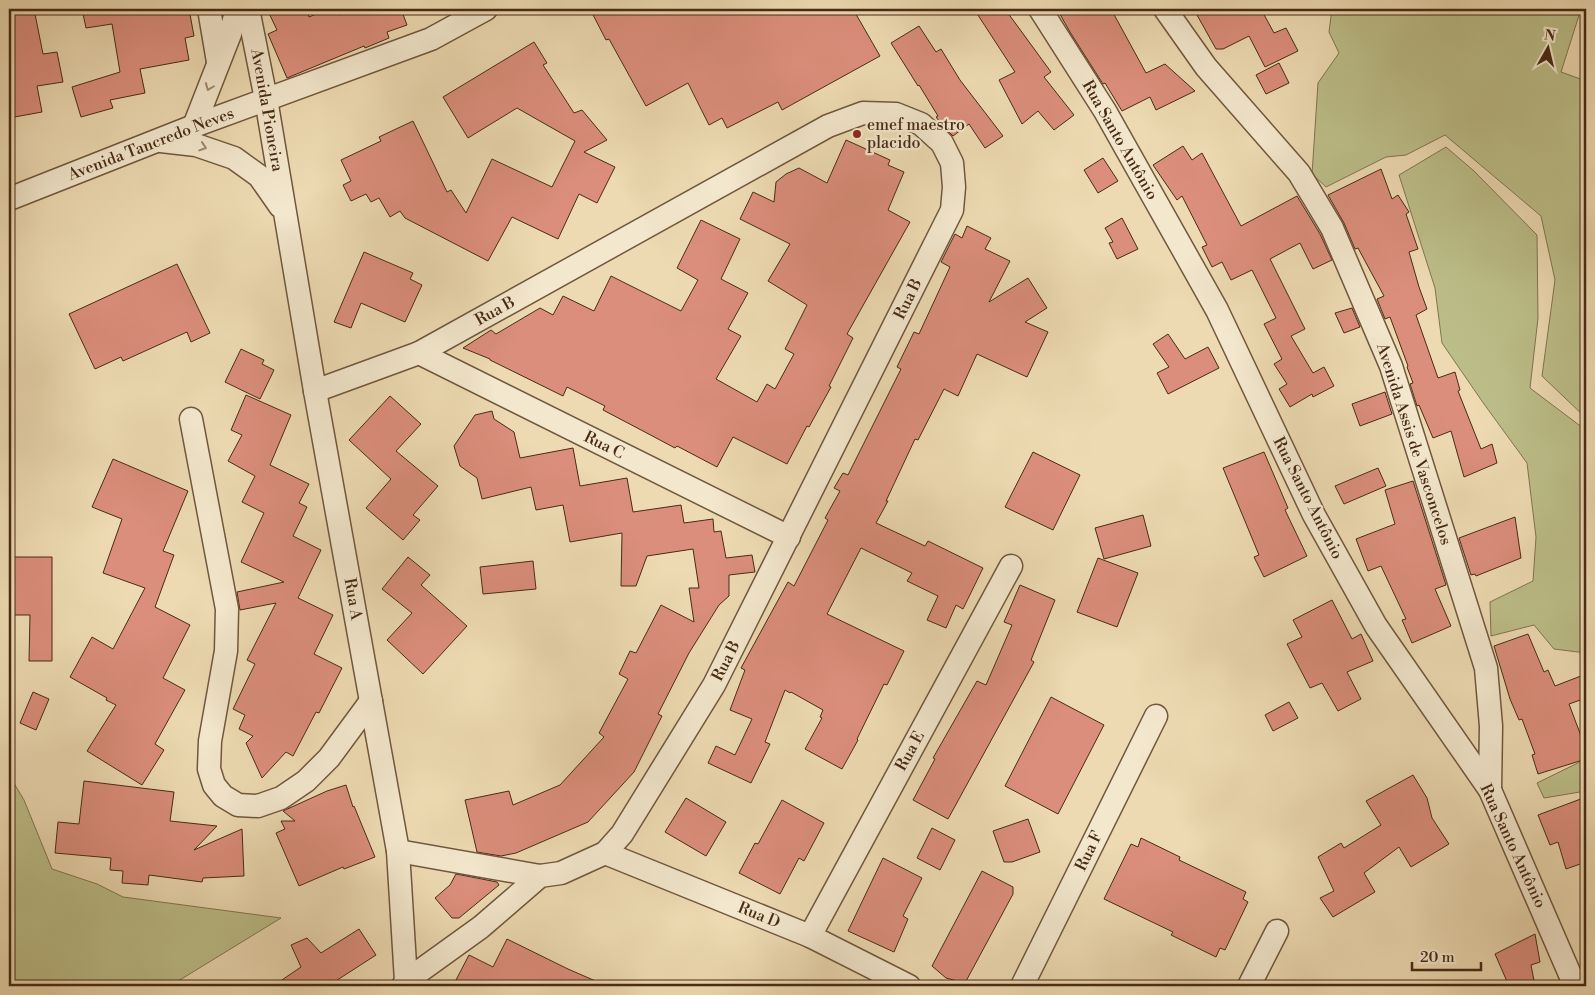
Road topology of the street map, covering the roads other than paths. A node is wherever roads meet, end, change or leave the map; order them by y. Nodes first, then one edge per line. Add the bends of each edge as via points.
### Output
1 (209, 9) edge
2 (237, 9) edge
3 (248, 9) edge
4 (486, 9) edge
5 (1040, 9) edge
6 (1164, 9) edge
7 (218, 62) junction
8 (266, 99) junction
9 (194, 126) junction
10 (155, 141) junction
11 (9, 199) edge
12 (284, 212) junction
13 (418, 353) junction
14 (315, 391) junction
15 (191, 419) dead end
16 (789, 537) junction
17 (1011, 566) dead end
18 (371, 701) junction
19 (1156, 716) dead end
20 (1490, 790) junction
21 (398, 851) junction
22 (605, 853) junction
23 (540, 876) junction
24 (1277, 931) dead end
25 (810, 936) junction
26 (405, 984) edge
27 (909, 986) edge
28 (1022, 986) edge
29 (1249, 986) edge
30 (1575, 986) edge

1 - 7 street
2 - 7 street
3 - 8 street, Avenida Pioneira
4 - 8 street, Avenida Tancredo Neves via 431,39
5 - 20 street, Rua Santo Antônio via 1105,111 1217,310 1314,515 1376,626
6 - 20 street, Avenida Assis de Vasconcelos via 1206,67 1299,173 1332,228 1391,366 1486,668 1491,726
7 -> 9 street
8 - 9 street, Avenida Tancredo Neves
8 - 12 street, Avenida Pioneira
9 - 10 street, Avenida Tancredo Neves
10 - 11 street, Avenida Tancredo Neves
10 -> 12 street via 196,145 234,158 259,176
12 - 14 street, Rua A
13 - 14 street, Rua B
13 - 16 street, Rua C
13 - 16 street, Rua B via 828,126 863,113 896,114 921,124 942,143 952,163 952,210
14 - 18 street, Rua A
15 - 18 street via 227,609 226,651 210,741 209,768 214,785 223,796 238,805 258,806 281,798 306,781 329,758
16 - 22 street, Rua B via 714,685 622,834
17 - 25 street, Rua E
18 - 21 street, Rua A
19 - 28 street, Rua F
20 - 30 street, Rua Santo Antônio
21 - 23 street
21 - 26 street, Rua A
22 - 23 street, Rua B via 562,873
22 - 25 street, Rua D
23 - 26 street via 481,927
24 - 29 street
25 - 27 street, Rua D

